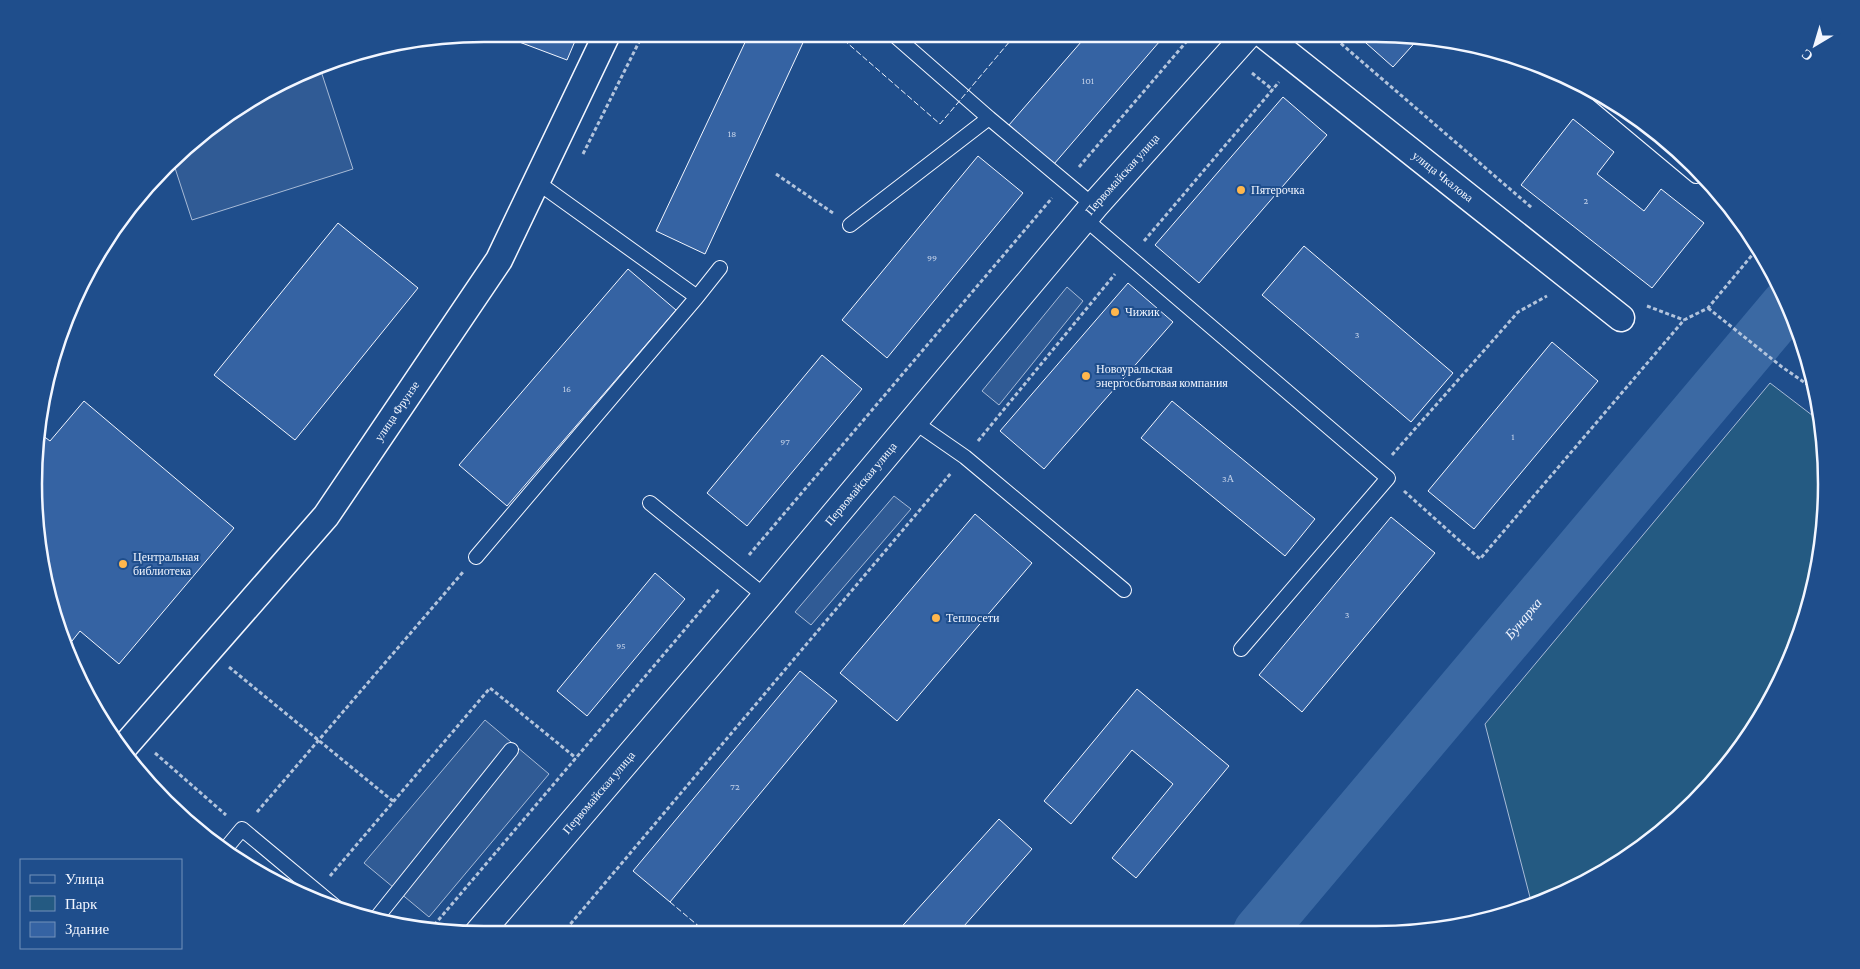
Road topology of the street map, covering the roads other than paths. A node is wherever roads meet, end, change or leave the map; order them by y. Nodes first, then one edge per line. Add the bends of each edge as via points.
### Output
1 (603, 42) edge
2 (902, 42) edge
3 (1240, 42) edge
4 (1273, 42) edge
5 (989, 118) junction
6 (537, 182) junction
7 (1089, 212) junction
8 (850, 225) road end
9 (720, 268) dead end
10 (697, 297) junction
11 (1620, 318) road end
12 (913, 421) junction
13 (650, 503) dead end
14 (476, 557) road end
15 (1124, 590) dead end
16 (766, 597) junction
17 (1241, 649) dead end
18 (127, 744) edge
19 (511, 750) dead end
20 (229, 845) edge
21 (322, 896) edge
22 (380, 914) edge
23 (485, 926) edge

1 - 6 street, улица Фрунзе
2 - 5 lane
3 - 7 main road, Первомайская улица
4 - 11 street, улица Чкалова
5 - 7 lane via 1065,182
5 - 8 lane
6 - 10 lane
6 - 18 street, улица Фрунзе via 499,260 326,516
7 - 12 main road, Первомайская улица
7 - 17 lane via 1131,256 1384,474
9 - 10 lane
10 - 14 lane
12 - 15 lane via 964,457
12 - 16 main road, Первомайская улица
13 - 16 lane
16 - 23 main road, Первомайская улица
19 - 22 lane
20 - 21 lane via 242,829

